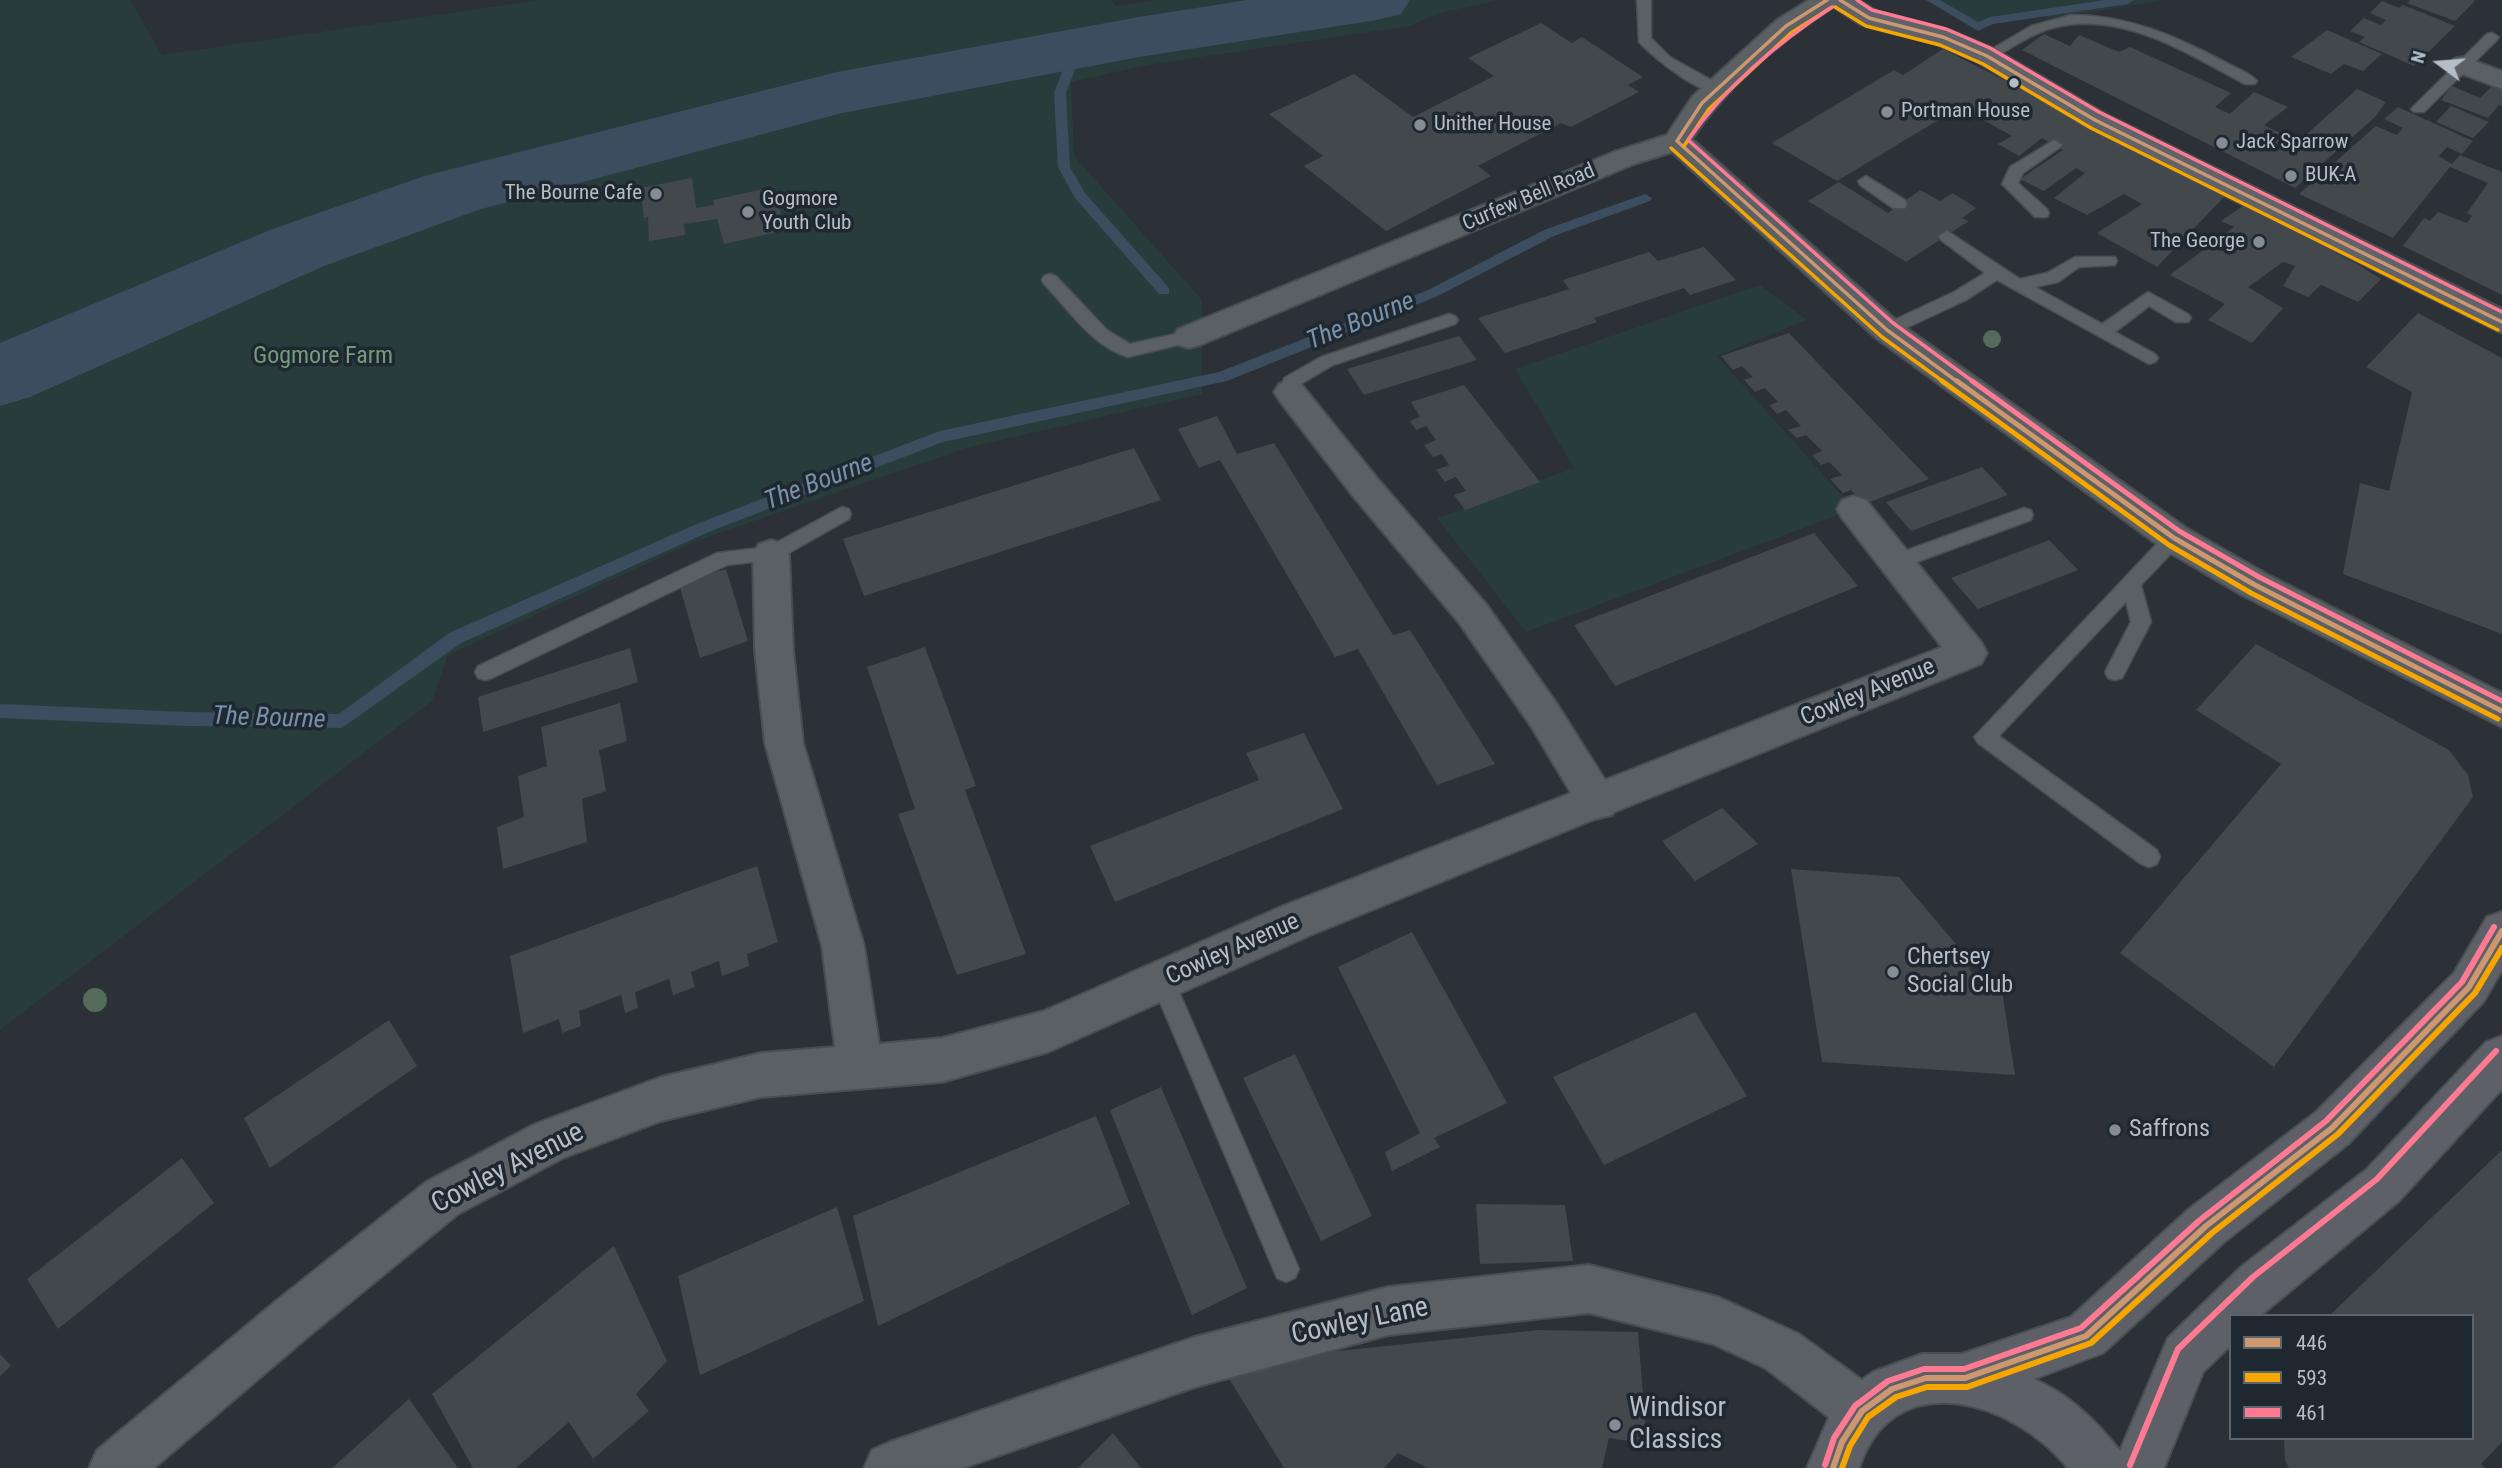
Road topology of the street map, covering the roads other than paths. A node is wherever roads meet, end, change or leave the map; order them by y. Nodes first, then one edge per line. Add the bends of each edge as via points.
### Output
1 (1644, 0) edge
2 (1827, 0) edge
3 (1840, 0) edge
4 (2492, 37) dead end
5 (1987, 56) junction
6 (2463, 65) junction
7 (2250, 81) dead end
8 (2502, 81) edge
9 (1717, 89) junction
10 (2419, 109) dead end
11 (1677, 141) junction
12 (2054, 145) dead end
13 (1866, 181) dead end
14 (1899, 204) dead end
15 (2041, 213) dead end
16 (1947, 236) dead end
17 (2109, 261) dead end
18 (1997, 273) junction
19 (1050, 280) dead end
20 (2017, 285) junction
21 (2182, 318) dead end
22 (1449, 320) dead end
23 (2502, 323) edge
24 (1887, 330) junction
25 (2102, 332) junction
26 (1189, 337) joint
27 (2149, 359) dead end
28 (1290, 392) joint
29 (1854, 509) dead end
30 (842, 514) dead end
31 (2024, 515) dead end
32 (2174, 538) junction
33 (771, 554) junction
34 (1895, 562) junction
35 (2131, 584) junction
36 (485, 672) dead end
37 (2115, 672) dead end
38 (2502, 711) edge
39 (1598, 803) junction
40 (2149, 857) dead end
41 (2502, 931) edge
42 (1163, 981) junction
43 (2502, 1057) edge
44 (860, 1066) junction
45 (1286, 1269) dead end
46 (1965, 1378) junction
47 (1862, 1411) junction
48 (116, 1468) edge
49 (890, 1468) edge
50 (1833, 1468) edge
51 (2101, 1468) edge
52 (2138, 1468) edge

1 - 9 lane via 1644,40 1665,60
2 - 9 street via 1786,26
3 - 5 main road via 1869,18 1943,37
4 - 6 lane
5 - 7 lane via 2044,26 2077,18 2119,22 2160,35
5 - 23 main road via 2093,122
6 - 8 street
6 - 10 lane
9 - 11 street
11 - 24 street
11 - 26 street, Curfew Bell Road via 1624,158
12 - 15 lane via 2016,170 2010,184
13 - 14 lane
16 - 18 lane
17 - 20 lane via 2075,262 2052,278
18 - 20 lane
18 - 24 lane
19 - 26 lane via 1101,334 1128,351
20 - 25 lane
21 - 25 lane via 2148,298
22 - 28 lane via 1327,361 1290,382
24 - 32 street
25 - 27 lane
28 - 39 street via 1473,614 1544,715
29 - 34 street, Cowley Avenue
30 - 33 lane
31 - 34 lane
32 - 35 lane
32 - 38 street
33 - 36 lane via 724,558
33 - 44 street via 774,650 784,743 843,946
34 - 39 street, Cowley Avenue via 1968,653
35 - 37 lane via 2141,622
35 - 40 lane via 1985,737
39 - 42 street, Cowley Avenue via 1298,920
41 - 46 main road via 2469,987 2332,1128 2206,1226 2087,1336
42 - 44 street, Cowley Avenue via 1048,1031 943,1060
42 - 45 lane
43 - 52 main road via 2383,1185 2258,1284 2185,1355
44 - 48 street, Cowley Avenue via 761,1075 661,1099 551,1140 442,1198
46 - 47 main road via 1926,1378 1892,1389
46 - 51 main road via 2010,1391 2054,1417
47 - 49 street, Cowley Lane via 1782,1351 1718,1321 1589,1289 1388,1311 1195,1362
47 - 50 main road via 1842,1442

